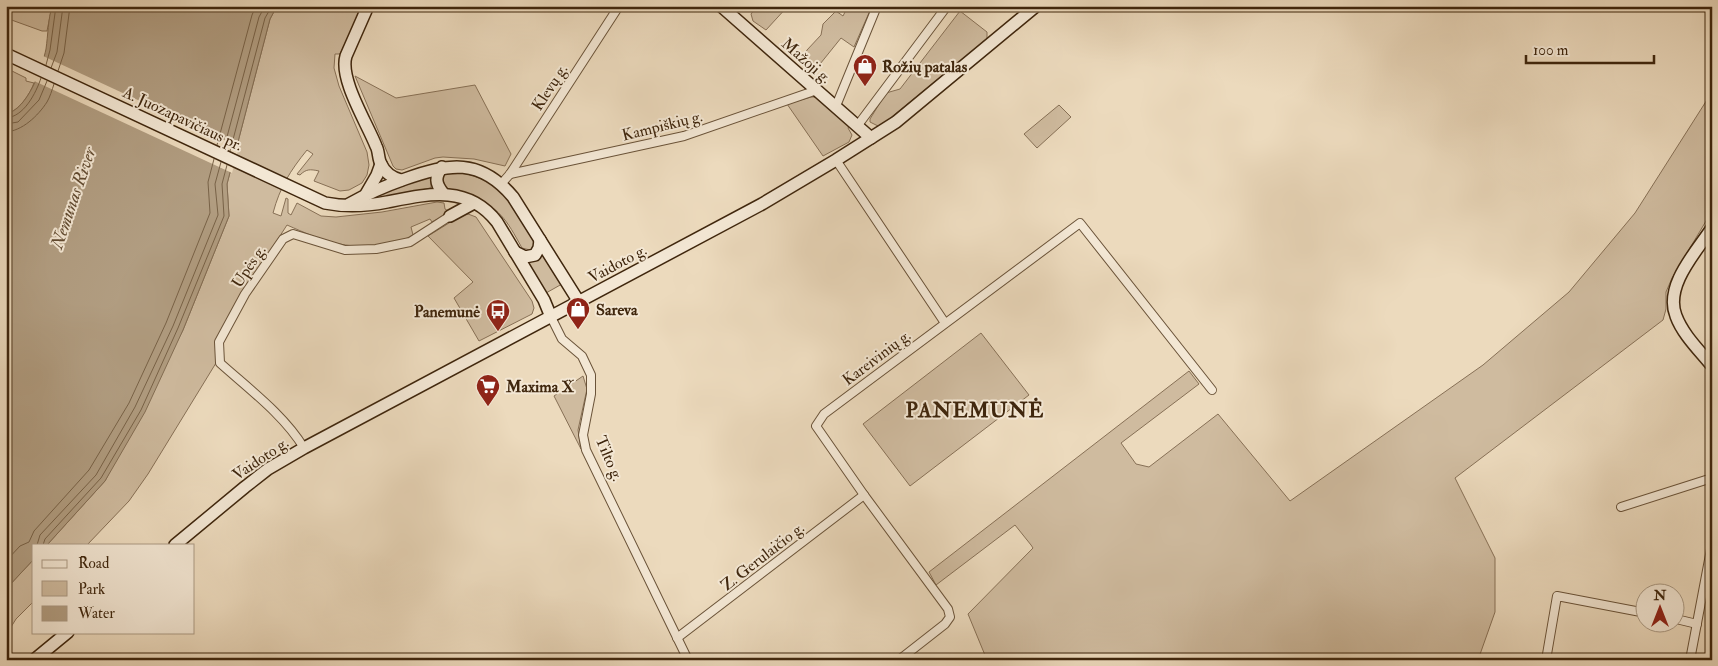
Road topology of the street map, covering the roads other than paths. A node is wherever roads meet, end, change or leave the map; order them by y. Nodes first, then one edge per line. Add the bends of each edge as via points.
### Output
1 (368, 6) edge
2 (619, 6) edge
3 (721, 6) edge
4 (877, 6) edge
5 (947, 6) edge
6 (1036, 6) edge
7 (6, 54) edge
8 (818, 90) junction
9 (836, 106) junction
10 (858, 125) junction
11 (871, 138) junction
12 (836, 160) junction
13 (381, 164) junction
14 (442, 167) junction
15 (510, 174) junction
16 (401, 180) junction
17 (502, 183) junction
18 (366, 194) junction
19 (446, 194) junction
20 (385, 202) joint
21 (474, 203) junction
22 (348, 205) junction
23 (450, 216) junction
24 (1712, 228) edge
25 (540, 240) junction
26 (515, 252) junction
27 (579, 302) junction
28 (551, 317) junction
29 (945, 323) junction
30 (1712, 366) edge
31 (1212, 390) dead end
32 (304, 448) junction
33 (1712, 478) edge
34 (864, 496) junction
35 (1621, 507) dead end
36 (176, 544) edge
37 (1712, 544) edge
38 (1636, 611) edge
39 (1686, 621) edge
40 (1697, 624) junction
41 (66, 634) edge
42 (677, 638) junction
43 (34, 660) edge
44 (688, 660) edge
45 (899, 660) edge
46 (1546, 660) edge
47 (1690, 660) edge

1 - 13 main road via 346,56 345,66 349,87
2 - 15 street, Klevų g.
3 - 8 main road, Mažoji g.
4 - 9 street
5 - 10 street
6 - 11 main road, Vaidoto g. via 896,122
7 - 22 main road, A. Juozapavičiaus pr. via 325,203
8 - 9 main road, Mažoji g.
8 - 15 street, Kampiškių g. via 684,136
9 - 10 main road, Mažoji g.
10 - 11 main road, Mažoji g.
11 - 12 main road, Vaidoto g.
12 - 27 main road, Vaidoto g. via 762,204
12 - 29 street
13 - 16 main road via 392,177
13 - 18 main road
14 - 16 main road
14 - 17 main road via 465,167
14 - 19 main road via 436,182
15 - 17 street, Klevų g.
16 - 18 main road
17 - 25 main road
18 - 22 main road
19 - 20 main road, Tilto g.
19 - 21 main road, Tilto g.
19 - 23 main road via 452,206
20 - 22 main road, A. Juozapavičiaus pr.
21 - 23 main road
21 - 26 main road, Tilto g. via 492,216
23 - 32 street, Upės g. via 410,242 376,249 345,250 299,235 288,236 245,294 219,342 220,363 296,435
24 - 30 main road via 1680,276 1672,301 1682,327
25 - 26 main road via 534,255 525,257
25 - 27 main road
26 - 28 main road, Tilto g.
27 - 28 main road, Vaidoto g.
28 - 32 main road, Vaidoto g.
28 - 42 street, Tilto g. via 562,339 578,352 587,366 592,386 584,426 586,450
29 - 31 street via 1080,223
29 - 34 street, Kareivinių g. via 824,414 816,426
32 - 36 main road, Vaidoto g. via 268,469
33 - 35 street
34 - 42 street, Z. Gerulaičio g.
34 - 45 street, Kareivinių g. via 948,609 950,617
37 - 40 street
38 - 46 street via 1558,596
39 - 40 street
40 - 47 street
41 - 43 main road
42 - 44 street, Tilto g.

